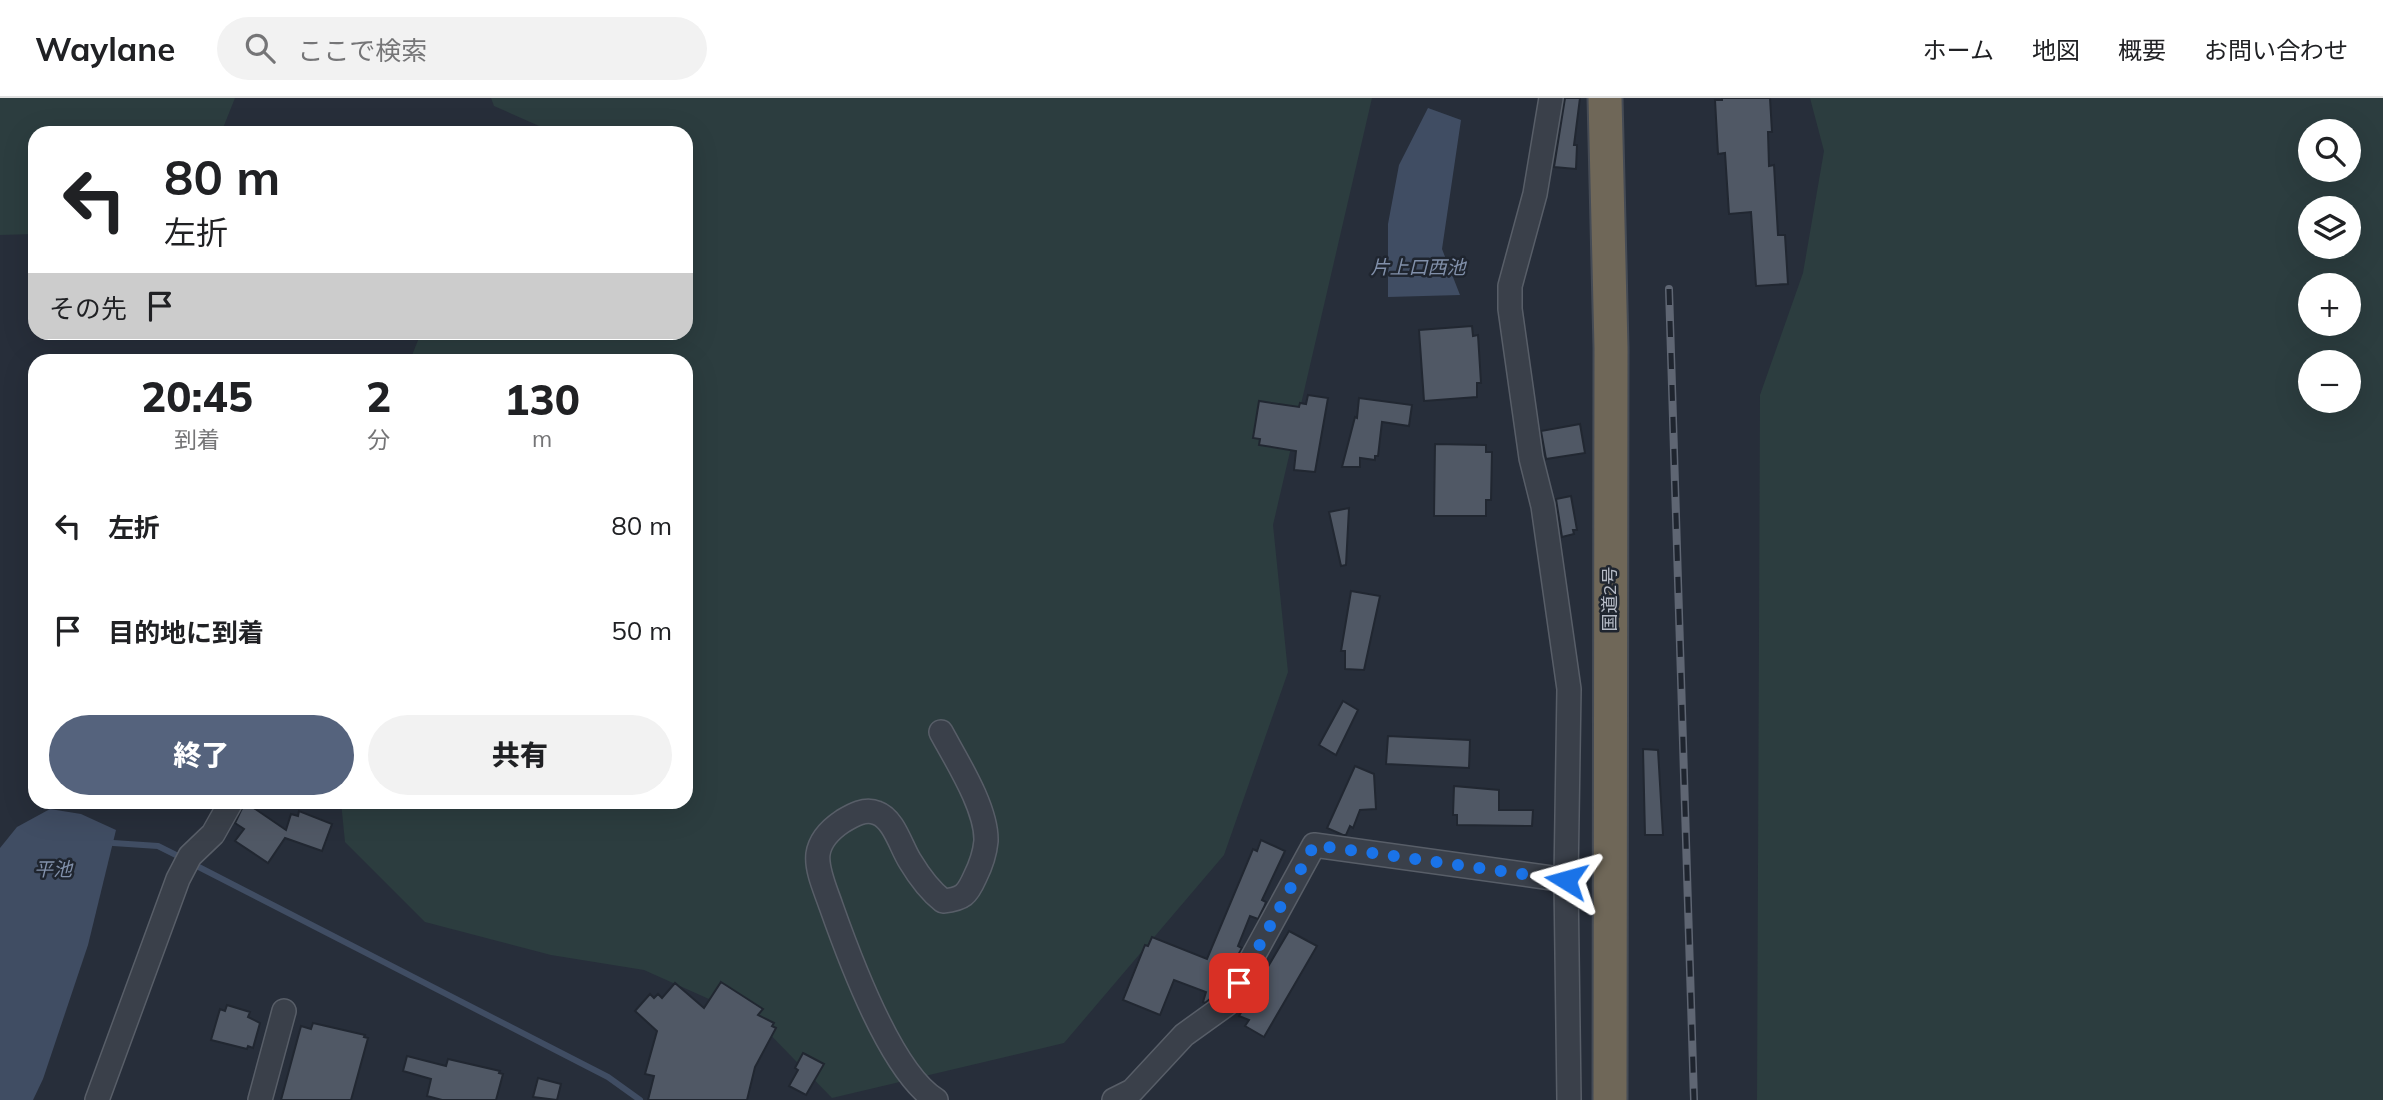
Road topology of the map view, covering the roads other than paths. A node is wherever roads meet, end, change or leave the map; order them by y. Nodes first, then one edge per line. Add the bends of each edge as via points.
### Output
1 (1551, 98) edge
2 (1605, 98) edge
3 (941, 732) dead end
4 (227, 809) edge
5 (1566, 880) junction
6 (284, 1011) dead end
7 (1123, 1096) edge
8 (97, 1100) edge
9 (260, 1100) edge
10 (936, 1100) edge
11 (1569, 1100) edge
12 (1610, 1100) edge

1 - 5 street via 1535,194 1510,286 1510,309 1569,689
2 - 12 highway, 国道2号 via 1611,334
3 - 10 street via 974,794 984,829 986,842 968,892 943,901 931,892 886,819 877,812 856,813 838,825 823,839 817,856 850,959 875,1014 901,1061
4 - 8 street via 214,834 190,856 178,879
5 - 7 street via 1314,845 1227,1004 1184,1035
5 - 11 street
6 - 9 street

